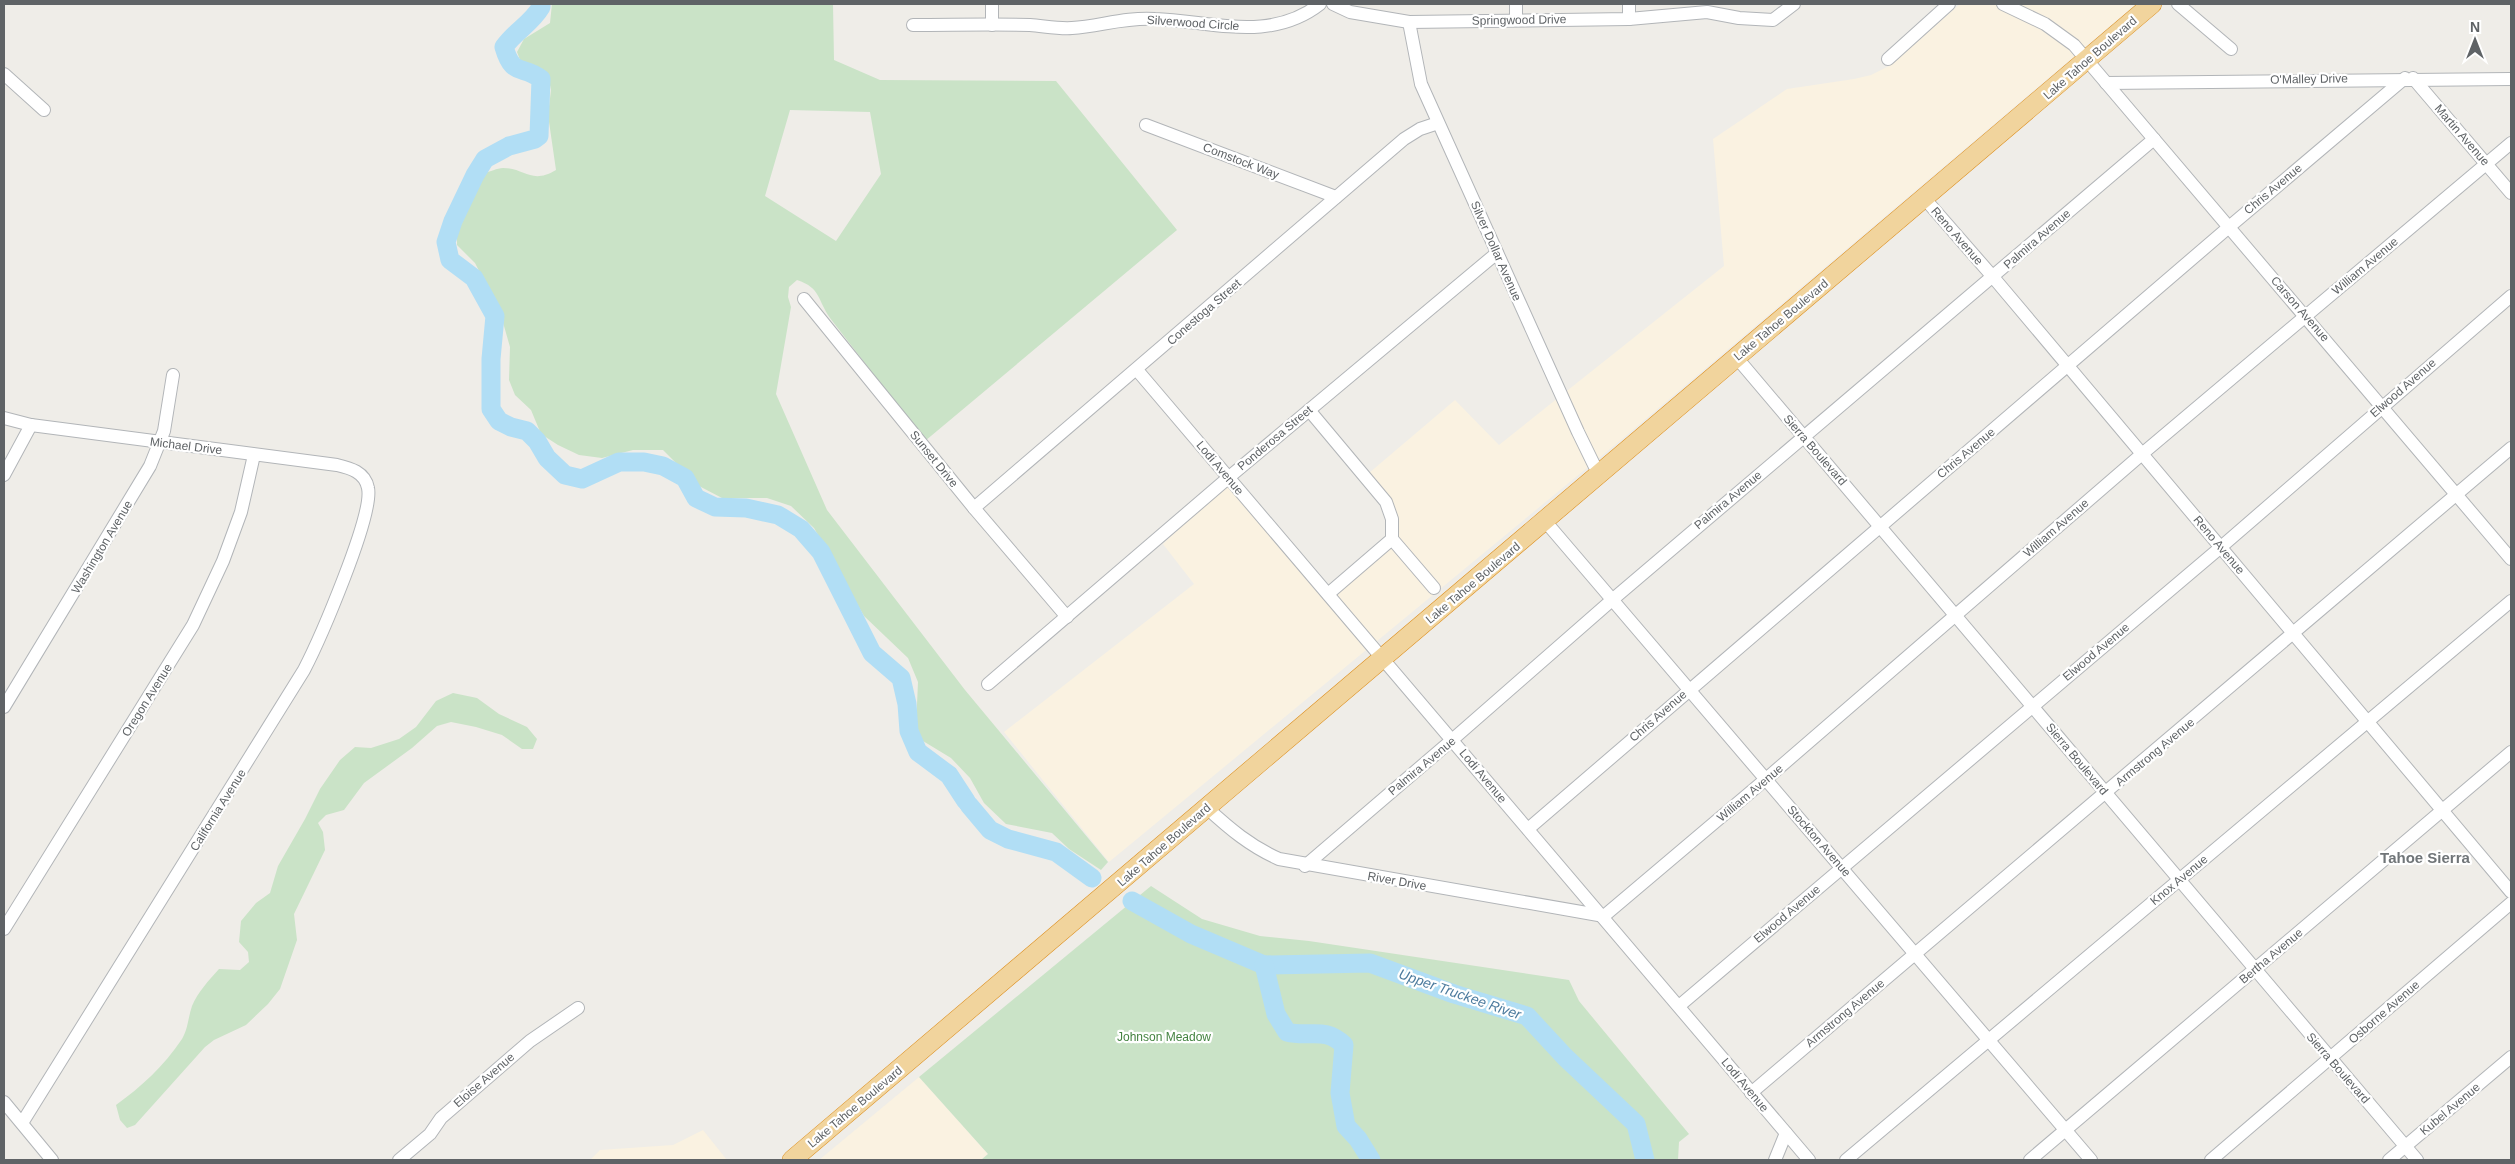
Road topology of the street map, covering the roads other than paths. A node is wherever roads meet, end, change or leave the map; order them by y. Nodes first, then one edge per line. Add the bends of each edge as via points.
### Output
1 (992, 4) edge
2 (1320, 4) edge
3 (1333, 4) edge
4 (1516, 4) edge
5 (1629, 4) edge
6 (1794, 4) edge
7 (1949, 4) edge
8 (2003, 4) edge
9 (2152, 4) edge
10 (2178, 4) edge
11 (1629, 19) junction
12 (1516, 20) junction
13 (1408, 22) junction
14 (912, 25) dead end
15 (992, 25) junction
16 (2231, 49) dead end
17 (1888, 59) dead end
18 (2087, 61) junction
19 (4, 74) edge
20 (2409, 78) junction
21 (2511, 79) edge
22 (2106, 83) junction
23 (44, 110) dead end
24 (1438, 123) junction
25 (1146, 125) dead end
26 (2154, 139) junction
27 (2511, 143) edge
28 (2487, 164) junction
29 (2511, 193) edge
30 (1336, 197) junction
31 (1924, 199) junction
32 (2229, 226) junction
33 (1497, 253) junction
34 (1993, 277) junction
35 (2511, 296) edge
36 (804, 299) dead end
37 (2306, 316) junction
38 (1737, 358) junction
39 (2068, 367) junction
40 (1137, 370) junction
41 (173, 376) dead end
42 (2382, 406) junction
43 (1309, 410) junction
44 (4, 418) edge
45 (31, 425) junction
46 (1803, 437) junction
47 (160, 443) junction
48 (2511, 448) edge
49 (2142, 454) junction
50 (254, 455) junction
51 (4, 475) edge
52 (1599, 476) junction
53 (1228, 478) junction
54 (365, 479) joint
55 (2457, 494) junction
56 (974, 508) junction
57 (1545, 521) junction
58 (1880, 526) junction
59 (1392, 539) junction
60 (2221, 546) junction
61 (2511, 559) edge
62 (1434, 588) dead end
63 (1328, 594) junction
64 (1612, 600) junction
65 (2511, 601) edge
66 (1955, 615) junction
67 (1067, 617) junction
68 (2294, 634) junction
69 (1383, 659) junction
70 (988, 684) dead end
71 (1689, 690) junction
72 (2032, 706) junction
73 (4, 707) edge
74 (2366, 721) junction
75 (1452, 740) junction
76 (2511, 752) edge
77 (1766, 779) junction
78 (2106, 794) junction
79 (1207, 808) junction
80 (2442, 810) junction
81 (1528, 829) junction
82 (1305, 866) junction
83 (1842, 868) junction
84 (2179, 881) junction
85 (2511, 892) edge
86 (2511, 903) edge
87 (1604, 916) junction
88 (4, 928) edge
89 (1915, 954) junction
90 (2254, 970) junction
91 (1679, 1006) junction
92 (578, 1008) dead end
93 (1988, 1041) junction
94 (2511, 1057) edge
95 (2330, 1058) junction
96 (1752, 1093) junction
97 (4, 1102) edge
98 (22, 1123) junction
99 (2066, 1130) junction
100 (1786, 1133) junction
101 (2405, 1147) junction
102 (52, 1160) edge
103 (399, 1160) edge
104 (792, 1160) edge
105 (1775, 1160) edge
106 (1809, 1160) edge
107 (1846, 1160) edge
108 (2030, 1160) edge
109 (2092, 1160) edge
110 (2212, 1160) edge
111 (2390, 1160) edge
112 (2417, 1160) edge

1 - 15 street
2 - 15 street, Silverwood Circle via 1304,16 1254,27 1228,28 1155,19 1071,28
3 - 13 street, Springwood Drive via 1350,12
4 - 12 street
5 - 11 street
6 - 11 street, Springwood Drive via 1773,20 1707,12
7 - 17 street
8 - 18 street, Carson Avenue via 2060,34
9 - 18 highway, Lake Tahoe Boulevard
10 - 16 street
11 - 12 street, Springwood Drive
12 - 13 street, Springwood Drive
13 - 24 street, Silver Dollar Avenue via 1421,84
14 - 15 street, Silverwood Circle
18 - 22 street, Carson Avenue
18 - 31 highway, Lake Tahoe Boulevard
19 - 23 street
20 - 21 street, O'Malley Drive
20 - 22 street, O'Malley Drive
20 - 28 street, Martin Avenue
20 - 32 street, Chris Avenue
22 - 26 street, Carson Avenue
24 - 30 street, Conestoga Street via 1420,128 1404,139
24 - 33 street, Silver Dollar Avenue
25 - 30 street, Comstock Way
26 - 32 street, Carson Avenue
26 - 34 street, Palmira Avenue
27 - 28 street, William Avenue
28 - 29 street, Martin Avenue
28 - 37 street, William Avenue
30 - 40 street, Conestoga Street
31 - 34 street, Reno Avenue
31 - 38 highway, Lake Tahoe Boulevard
32 - 37 street, Carson Avenue
32 - 39 street, Chris Avenue
33 - 43 street, Ponderosa Street
33 - 52 street, Silver Dollar Avenue
34 - 39 street, Reno Avenue
34 - 46 street, Palmira Avenue
35 - 42 street, Elwood Avenue
36 - 56 street, Sunset Drive
37 - 42 street, Carson Avenue
37 - 49 street, William Avenue
38 - 46 street, Sierra Boulevard
38 - 52 highway, Lake Tahoe Boulevard
39 - 49 street, Reno Avenue
39 - 58 street, Chris Avenue
40 - 53 street, Lodi Avenue
40 - 56 street, Conestoga Street
41 - 47 street, Washington Avenue
42 - 55 street, Carson Avenue
42 - 60 street, Elwood Avenue
43 - 53 street, Ponderosa Street
43 - 59 street via 1386,502 1392,519
44 - 45 street, Michael Drive
45 - 47 street, Michael Drive
45 - 51 street
46 - 58 street, Sierra Boulevard
46 - 64 street, Palmira Avenue
47 - 50 street, Michael Drive
47 - 73 street, Washington Avenue via 140,484
48 - 55 street, Armstrong Avenue
49 - 60 street, Reno Avenue
49 - 66 street, William Avenue
50 - 54 street, Michael Drive via 337,465 356,471
50 - 88 street, Oregon Avenue via 241,512 223,561 193,625
52 - 57 highway, Lake Tahoe Boulevard
53 - 63 street, Lodi Avenue
53 - 67 street, Ponderosa Street
54 - 98 street, California Avenue via 367,507 320,640
55 - 61 street, Carson Avenue
55 - 68 street, Armstrong Avenue
56 - 67 street, Sunset Drive
57 - 64 street, Stockton Avenue
57 - 69 highway, Lake Tahoe Boulevard
58 - 66 street, Sierra Boulevard
58 - 71 street, Chris Avenue
59 - 62 street
59 - 63 street
60 - 68 street, Reno Avenue
60 - 72 street, Elwood Avenue
63 - 69 street, Lodi Avenue
64 - 71 street, Stockton Avenue
64 - 75 street, Palmira Avenue
65 - 74 street, Knox Avenue
66 - 72 street, Sierra Boulevard
66 - 77 street, William Avenue
67 - 70 street, Ponderosa Street
68 - 74 street, Reno Avenue
68 - 78 street, Armstrong Avenue
69 - 75 street, Lodi Avenue
69 - 79 highway, Lake Tahoe Boulevard
71 - 77 street, Stockton Avenue
71 - 81 street, Chris Avenue
72 - 78 street, Sierra Boulevard
72 - 83 street, Elwood Avenue
74 - 80 street, Reno Avenue
74 - 84 street, Knox Avenue
75 - 81 street, Lodi Avenue
75 - 82 street, Palmira Avenue
76 - 80 street, Bertha Avenue
77 - 83 street, Stockton Avenue
77 - 87 street, William Avenue
78 - 84 street, Sierra Boulevard
78 - 89 street, Armstrong Avenue
79 - 82 street, River Drive via 1255,848
79 - 104 highway, Lake Tahoe Boulevard
80 - 85 street, Reno Avenue
80 - 90 street, Bertha Avenue
81 - 87 street, Lodi Avenue
82 - 87 street, River Drive
83 - 89 street, Stockton Avenue
83 - 91 street, Elwood Avenue
84 - 90 street, Sierra Boulevard
84 - 93 street, Knox Avenue
86 - 95 street, Osborne Avenue
87 - 91 street, Lodi Avenue
89 - 93 street, Stockton Avenue
89 - 96 street, Armstrong Avenue
90 - 95 street, Sierra Boulevard
90 - 99 street, Bertha Avenue
91 - 96 street, Lodi Avenue
92 - 103 street, Eloise Avenue via 530,1041 441,1118 430,1134
93 - 99 street, Stockton Avenue
93 - 107 street, Knox Avenue
94 - 101 street, Kubel Avenue
95 - 101 street, Sierra Boulevard
95 - 110 street, Osborne Avenue
96 - 100 street, Lodi Avenue
97 - 98 street
98 - 102 street
99 - 108 street, Bertha Avenue
99 - 109 street, Stockton Avenue
100 - 105 street
100 - 106 street, Lodi Avenue
101 - 111 street, Kubel Avenue
101 - 112 street, Sierra Boulevard

